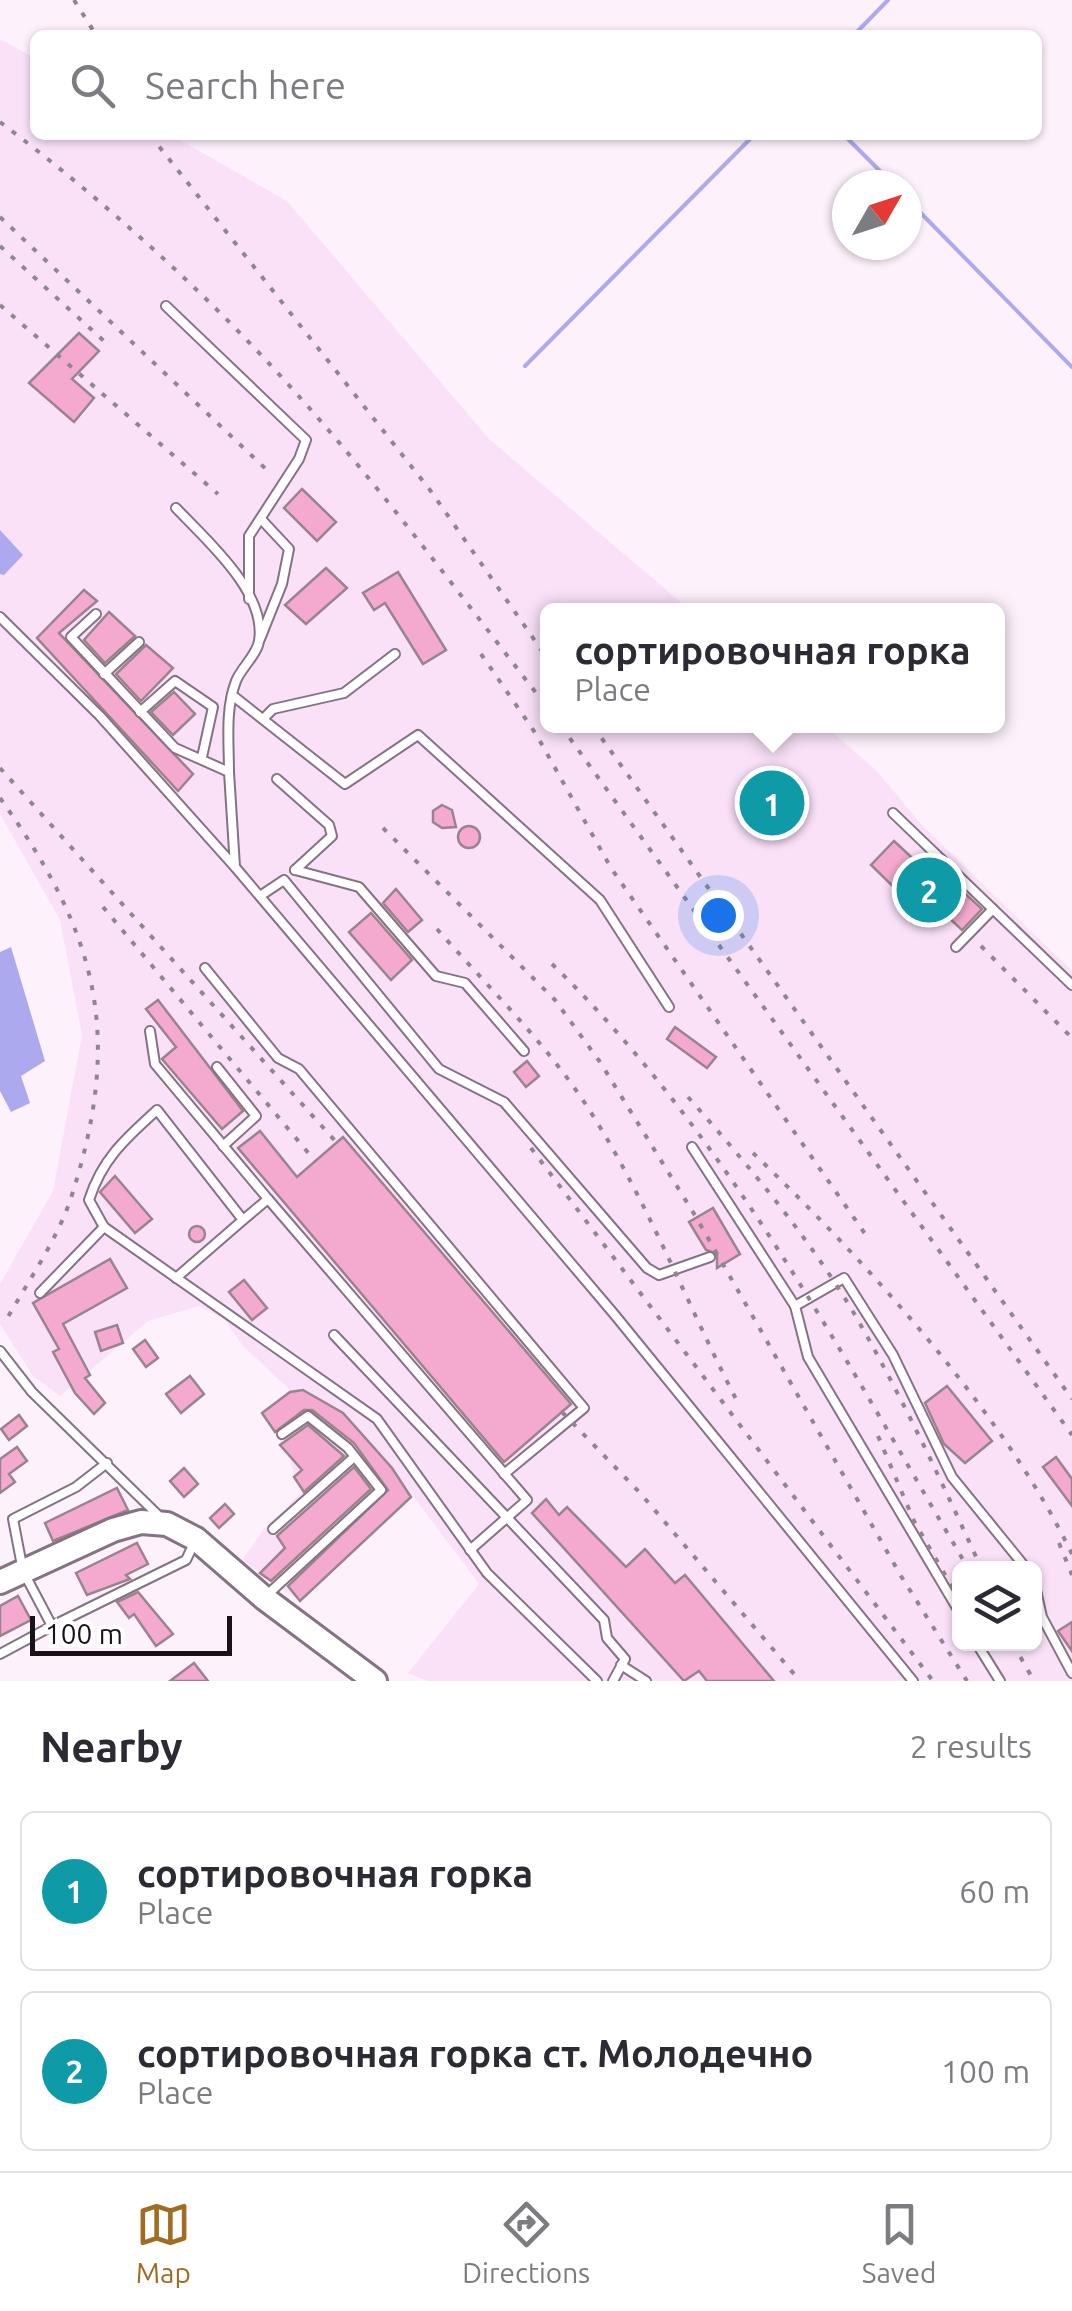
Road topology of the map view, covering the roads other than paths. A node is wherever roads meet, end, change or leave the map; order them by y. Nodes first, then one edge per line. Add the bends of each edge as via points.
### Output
1 (166, 306) dead end
2 (176, 508) dead end
3 (261, 519) junction
4 (249, 599) junction
5 (96, 614) dead end
6 (0, 617) edge
7 (139, 642) dead end
8 (259, 642) junction
9 (395, 654) dead end
10 (104, 674) junction
11 (232, 695) junction
12 (140, 712) junction
13 (263, 719) junction
14 (202, 758) junction
15 (229, 772) junction
16 (277, 779) dead end
17 (892, 814) dead end
18 (235, 867) junction
19 (295, 870) junction
20 (284, 880) junction
21 (260, 896) junction
22 (993, 909) junction
23 (956, 947) dead end
24 (206, 968) dead end
25 (1072, 986) edge
26 (668, 1007) dead end
27 (150, 1031) dead end
28 (524, 1051) dead end
29 (217, 1067) dead end
30 (223, 1146) junction
31 (692, 1148) dead end
32 (268, 1199) junction
33 (243, 1220) junction
34 (104, 1227) junction
35 (710, 1257) dead end
36 (176, 1278) junction
37 (40, 1293) dead end
38 (795, 1306) junction
39 (334, 1335) dead end
40 (0, 1350) edge
41 (282, 1434) dead end
42 (353, 1458) junction
43 (108, 1463) junction
44 (504, 1474) junction
45 (506, 1518) junction
46 (0, 1520) edge
47 (13, 1520) junction
48 (166, 1524) junction
49 (274, 1528) dead end
50 (196, 1539) junction
51 (470, 1550) junction
52 (1020, 1561) edge
53 (23, 1571) junction
54 (0, 1582) edge
55 (264, 1598) junction
56 (952, 1600) edge
57 (1042, 1617) edge
58 (52, 1626) junction
59 (981, 1651) edge
60 (0, 1654) edge
61 (622, 1665) junction
62 (1072, 1674) edge
63 (375, 1681) edge
64 (597, 1681) edge
65 (614, 1681) edge
66 (646, 1681) edge
67 (913, 1681) edge
68 (1000, 1681) edge

1 - 3 lane via 306,440
2 - 4 lane via 238,574
3 - 4 lane via 248,536
3 - 8 lane via 289,549
4 - 8 lane
5 - 10 lane via 71,637
6 - 18 lane via 100,716
7 - 10 lane
8 - 11 lane
9 - 13 lane via 344,693 274,709
10 - 12 lane
11 - 13 lane
11 - 15 lane
12 - 14 lane via 175,748
12 - 14 lane via 175,680 213,707
13 - 26 lane via 345,784 418,734 600,900
14 - 15 lane
15 - 18 lane
16 - 19 lane via 329,825 332,836
17 - 22 lane
18 - 21 lane
19 - 20 lane
19 - 28 lane via 360,887 436,976 466,983
20 - 21 lane
20 - 35 lane via 439,1069 504,1102 647,1268 659,1275
21 - 67 lane
22 - 23 lane
22 - 25 lane
24 - 44 lane via 278,1058 299,1068 584,1408
27 - 30 lane via 155,1064
29 - 30 lane via 256,1116
30 - 32 lane
31 - 38 lane
32 - 33 lane
32 - 44 lane
33 - 34 lane via 157,1110 112,1150 97,1176 90,1200
33 - 36 lane
34 - 36 lane
34 - 37 lane
36 - 51 lane via 377,1420
38 - 52 lane via 844,1278 892,1355 952,1477
38 - 56 lane via 808,1357
39 - 45 lane
40 - 43 lane via 32,1392
41 - 42 lane via 308,1416
42 - 49 lane
42 - 55 lane via 381,1490
43 - 47 lane
43 - 48 lane
44 - 45 lane via 527,1500
45 - 51 lane
45 - 61 lane via 604,1620 607,1638 625,1658
46 - 47 lane
47 - 53 lane
48 - 50 main road
48 - 53 main road via 113,1530
50 - 55 main road
50 - 58 lane via 186,1560
51 - 64 lane
53 - 54 main road
53 - 58 lane
55 - 63 main road
57 - 62 lane
58 - 60 lane
59 - 68 lane
61 - 65 lane
61 - 66 lane

